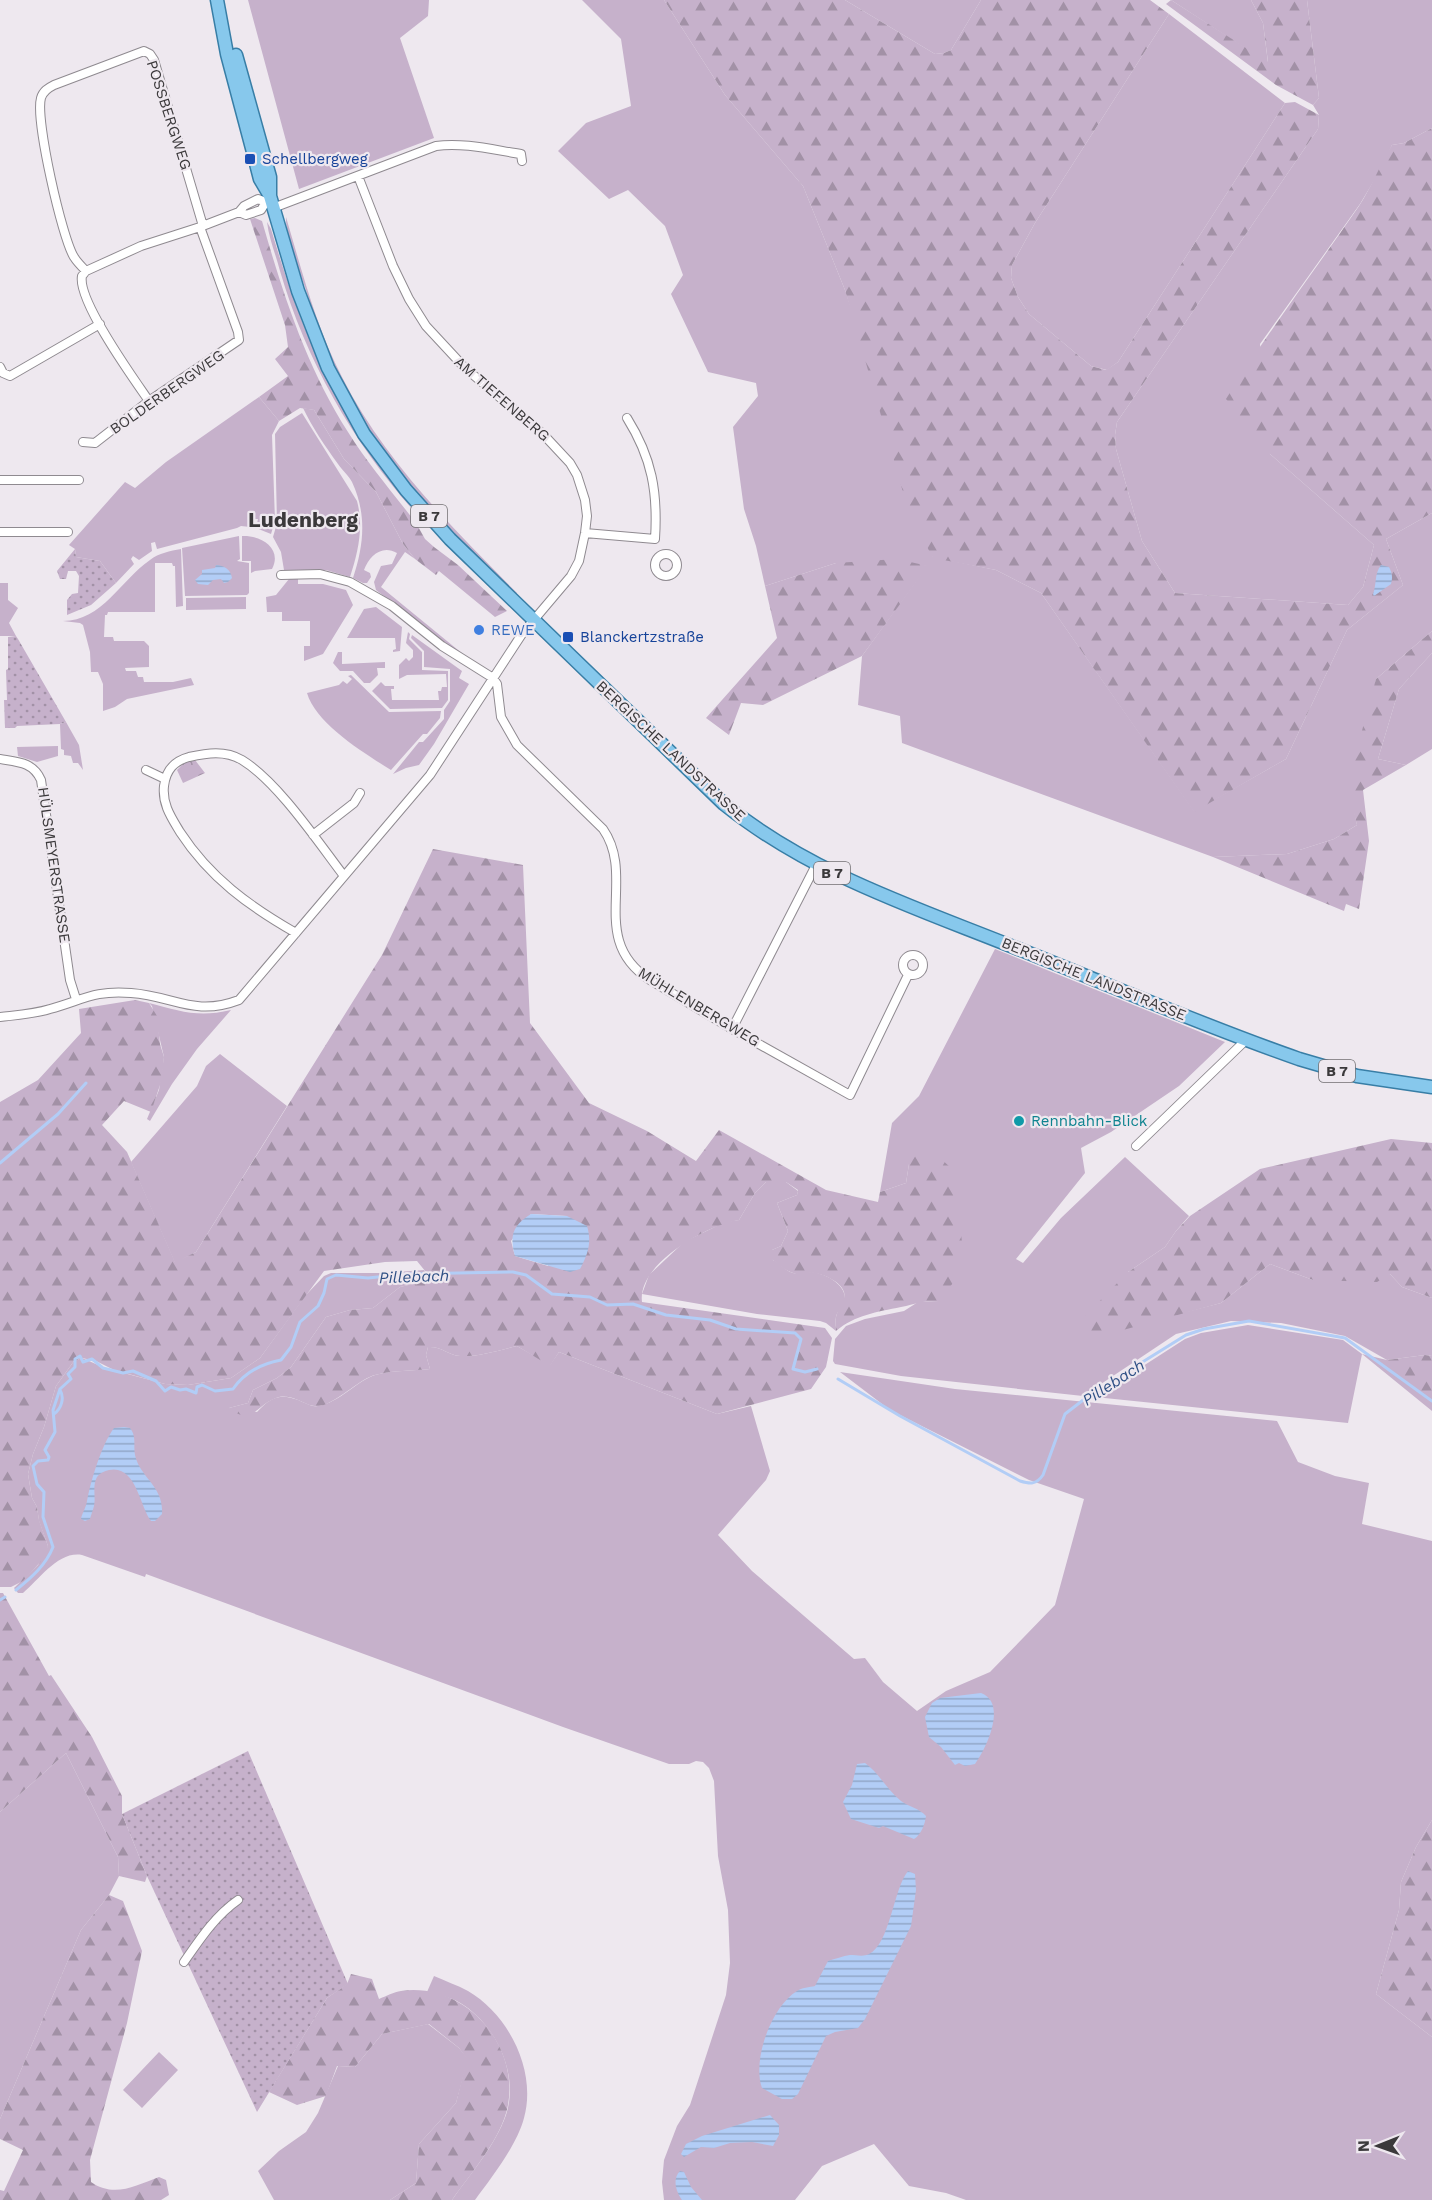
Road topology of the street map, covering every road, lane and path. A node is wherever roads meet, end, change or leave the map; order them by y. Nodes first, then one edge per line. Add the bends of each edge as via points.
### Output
1 (217, 0) edge
2 (522, 161) dead end
3 (358, 176) junction
4 (270, 202) junction
5 (201, 227) junction
6 (86, 271) junction
7 (100, 324) junction
8 (0, 367) edge
9 (148, 401) junction
10 (627, 418) dead end
11 (83, 442) dead end
12 (0, 480) edge
13 (79, 480) dead end
14 (0, 532) edge
15 (68, 532) dead end
16 (585, 533) junction
17 (655, 539) junction
18 (662, 554) dead end
19 (281, 575) dead end
20 (533, 619) junction
21 (493, 678) junction
22 (0, 759) edge
23 (146, 770) dead end
24 (165, 779) junction
25 (360, 793) dead end
26 (313, 835) junction
27 (816, 865) junction
28 (344, 876) junction
29 (296, 933) junction
30 (908, 975) dead end
31 (76, 999) junction
32 (0, 1017) edge
33 (732, 1029) junction
34 (1246, 1040) junction
35 (1432, 1087) edge
36 (1136, 1146) dead end
37 (238, 1900) dead end
38 (184, 1962) dead end

1 - 4 main road, BERGISCHE LANDSTRASSE / B 7 via 250,144
2 - 3 street via 521,154 446,144
3 - 4 street
3 - 16 street, AM TIEFENBERG via 393,266 426,326 465,368 542,433 570,463 585,500
4 - 5 street via 258,200
4 - 20 main road, BERGISCHE LANDSTRASSE / B 7 via 317,344 364,434 424,511
5 - 6 street via 141,246
5 - 6 street, POSSBERGWEG via 150,54 144,51 46,88 41,98 41,128 70,247
5 - 9 street, BOLDERBERGWEG via 239,340
6 - 7 street via 82,285
7 - 8 street via 10,376
7 - 9 street
9 - 11 street, BOLDERBERGWEG via 95,443
10 - 17 street via 643,447 652,479 657,509
12 - 13 street
14 - 15 street
16 - 17 street
16 - 20 street, AM TIEFENBERG via 571,576
17 - 18 street
19 - 21 street via 320,574 350,582 392,606 442,646
20 - 21 street
20 - 27 main road, BERGISCHE LANDSTRASSE / B 7 via 724,804 765,835
21 - 28 street via 430,775
21 - 33 street, MÜHLENBERGWEG via 501,717 517,745 610,839 615,857 615,924 626,957 638,972
22 - 31 street, HÜLSMEYERSTRASSE via 32,766 41,780
23 - 24 street
24 - 26 street via 180,760 213,752 236,757 258,772
24 - 29 street via 169,814 207,869 237,895
25 - 26 street via 354,803
26 - 28 street
27 - 33 street
27 - 34 main road, BERGISCHE LANDSTRASSE / B 7
28 - 29 street
29 - 31 street via 239,1000 226,1005 196,1007 134,993 103,993
30 - 33 street, MÜHLENBERGWEG via 850,1095
31 - 32 street via 51,1009
34 - 35 main road, BERGISCHE LANDSTRASSE / B 7 via 1330,1070
34 - 36 street
37 - 38 street via 223,1911

